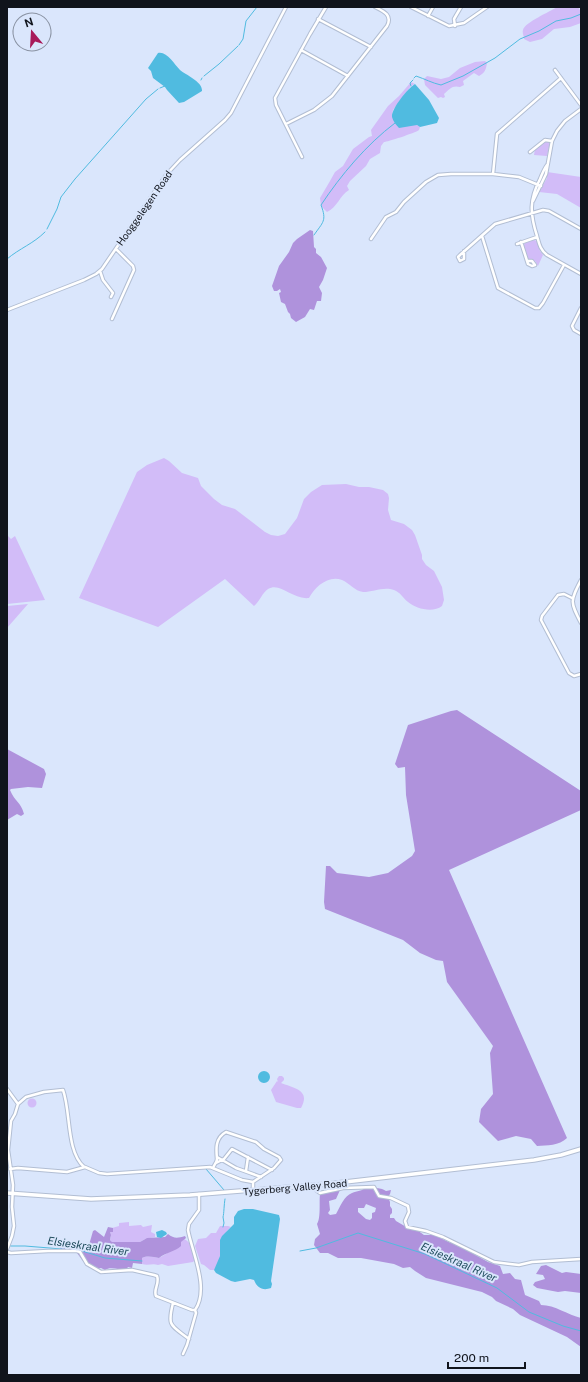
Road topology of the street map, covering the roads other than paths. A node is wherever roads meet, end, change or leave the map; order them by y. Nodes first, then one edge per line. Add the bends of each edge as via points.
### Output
1 (286, 7) edge
2 (326, 7) edge
3 (375, 7) edge
4 (411, 7) edge
5 (433, 7) edge
6 (460, 7) edge
7 (487, 7) edge
8 (428, 16) junction
9 (318, 19) junction
10 (455, 26) junction
11 (371, 47) junction
12 (301, 50) junction
13 (555, 70) dead end
14 (348, 76) junction
15 (561, 78) junction
16 (581, 106) edge
17 (581, 109) edge
18 (286, 124) junction
19 (552, 141) junction
20 (530, 152) dead end
21 (302, 157) dead end
22 (547, 165) junction
23 (493, 174) junction
24 (537, 184) junction
25 (540, 186) junction
26 (533, 202) junction
27 (531, 213) junction
28 (581, 230) edge
29 (482, 236) junction
30 (537, 237) junction
31 (371, 239) dead end
32 (521, 242) junction
33 (517, 244) dead end
34 (116, 249) junction
35 (464, 251) dead end
36 (527, 261) dead end
37 (564, 264) junction
38 (100, 271) junction
39 (581, 274) edge
40 (111, 297) dead end
41 (581, 308) edge
42 (7, 310) edge
43 (112, 319) dead end
44 (581, 334) edge
45 (581, 580) edge
46 (572, 598) junction
47 (581, 623) edge
48 (581, 674) edge
49 (7, 1089) edge
50 (18, 1104) junction
51 (581, 1149) edge
52 (248, 1156) junction
53 (216, 1157) junction
54 (78, 1161) junction
55 (222, 1161) junction
56 (216, 1163) junction
57 (10, 1168) junction
58 (85, 1168) junction
59 (213, 1168) junction
60 (75, 1169) junction
61 (272, 1170) junction
62 (246, 1171) junction
63 (261, 1177) junction
64 (253, 1182) junction
65 (253, 1191) junction
66 (317, 1191) dead end
67 (7, 1193) edge
68 (12, 1193) junction
69 (199, 1194) junction
70 (7, 1250) edge
71 (581, 1259) edge
72 (173, 1303) junction
73 (196, 1310) junction
74 (189, 1339) junction
75 (184, 1354) dead end

1 - 34 street, Hooggelegen Road via 231,114 168,172
2 - 9 street
3 - 11 street via 386,13 389,20
4 - 8 street
5 - 8 street
6 - 10 street via 454,19
7 - 10 street via 464,23
8 - 10 street via 449,26
9 - 11 street
9 - 12 street
11 - 14 street
12 - 14 street
12 - 18 street via 275,98
13 - 15 street
14 - 18 street via 322,105
15 - 16 street
15 - 23 street via 497,134
17 - 19 street via 560,126
18 - 21 street
19 - 20 street via 545,140
19 - 22 street
22 - 24 street
22 - 25 street
23 - 24 street via 519,177
23 - 31 street via 438,175 426,182 396,212 386,217
24 - 25 street
24 - 26 street
25 - 26 street
26 - 27 street
27 - 28 street via 548,211
27 - 29 street via 495,224
27 - 30 street
29 - 35 street
29 - 37 street via 498,288 535,308 539,308 543,303
30 - 32 street
30 - 37 street via 544,253
32 - 33 street
32 - 36 street
34 - 38 street, Hooggelegen Road
34 - 43 street via 134,270
37 - 39 street
38 - 40 street via 113,293
38 - 42 street, Hooggelegen Road via 84,280
41 - 44 street via 572,325 574,330
45 - 46 street
46 - 47 street via 573,608
46 - 48 street via 564,594 558,595 541,620 569,673 574,676
49 - 50 street
50 - 54 street via 27,1096 63,1090
50 - 57 street via 11,1121 8,1142
51 - 65 main road, Tygerberg Valley Road via 525,1162
52 - 55 street via 232,1150
52 - 61 street
52 - 62 street
53 - 55 street
53 - 56 street
53 - 61 street via 217,1142 228,1132 256,1142 280,1157 280,1161
54 - 58 street
54 - 60 street
55 - 56 street
55 - 62 street
56 - 59 street
57 - 60 street via 67,1172
57 - 68 street
58 - 59 street via 107,1174
58 - 60 street
59 - 64 street via 235,1178
61 - 63 street
62 - 63 street
63 - 64 street
64 - 65 street
65 - 69 main road, Tygerberg Valley Road
66 - 71 street via 320,1193 343,1188 374,1187 379,1196 391,1198 408,1206 409,1212 404,1221 407,1227 443,1237 492,1262 516,1266 532,1262
67 - 68 main road, Tygerberg Valley Road
68 - 69 main road, Tygerberg Valley Road via 74,1199
68 - 70 street via 14,1226
69 - 73 street via 199,1210 188,1228 198,1264 200,1290
70 - 72 street via 11,1253 76,1251 80,1252 87,1264 101,1272 132,1270 154,1275 158,1279 156,1296
72 - 73 street
72 - 74 street via 171,1325
73 - 74 street
74 - 75 street

